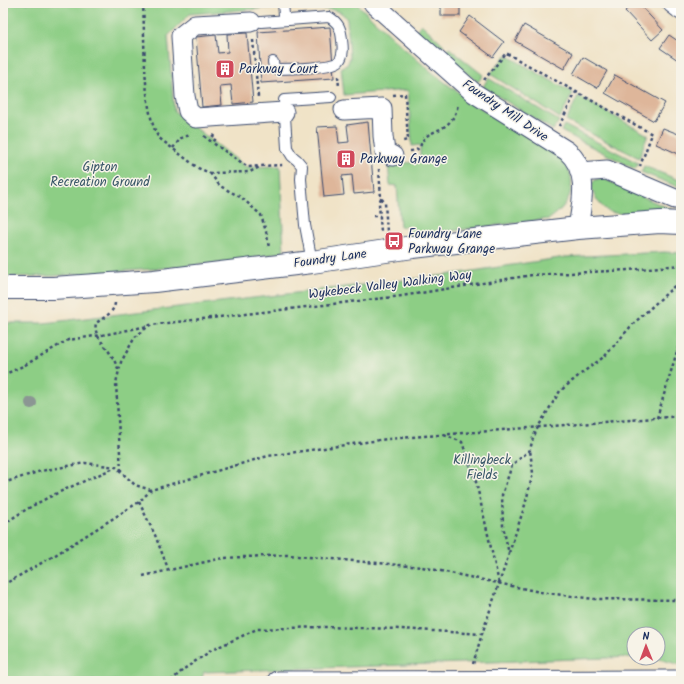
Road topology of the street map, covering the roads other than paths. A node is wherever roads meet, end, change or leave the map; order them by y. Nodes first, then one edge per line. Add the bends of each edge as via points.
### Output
1 (283, 3) edge
2 (373, 3) edge
3 (672, 3) edge
4 (681, 10) edge
5 (288, 20) junction
6 (256, 22) joint
7 (273, 62) dead end
8 (338, 103) joint
9 (284, 112) junction
10 (393, 156) road end
11 (580, 172) junction
12 (676, 199) dead end
13 (681, 223) edge
14 (578, 228) junction
15 (312, 262) junction
16 (3, 288) edge
17 (474, 680) edge
18 (681, 680) edge
19 (277, 681) edge
20 (364, 681) edge

1 - 5 lane via 284,15
2 - 11 street, Foundry Mill Drive via 471,91 574,157
3 - 4 street
5 - 6 lane
5 - 7 lane via 329,17 336,21 341,29 343,52 337,63 333,64 277,69
6 - 9 street via 195,25 181,36 188,111 197,129 259,113
8 - 9 lane via 284,100
8 - 10 street via 382,108 385,152
9 - 15 lane via 287,148 302,166 304,225
11 - 12 street via 606,170
11 - 14 street, Foundry Mill Drive via 583,192
13 - 14 street, Foundry Lane via 660,222
14 - 15 street, Foundry Lane via 413,247
15 - 16 street, Foundry Lane via 154,281 53,288
17 - 18 street
17 - 20 street
19 - 20 street

